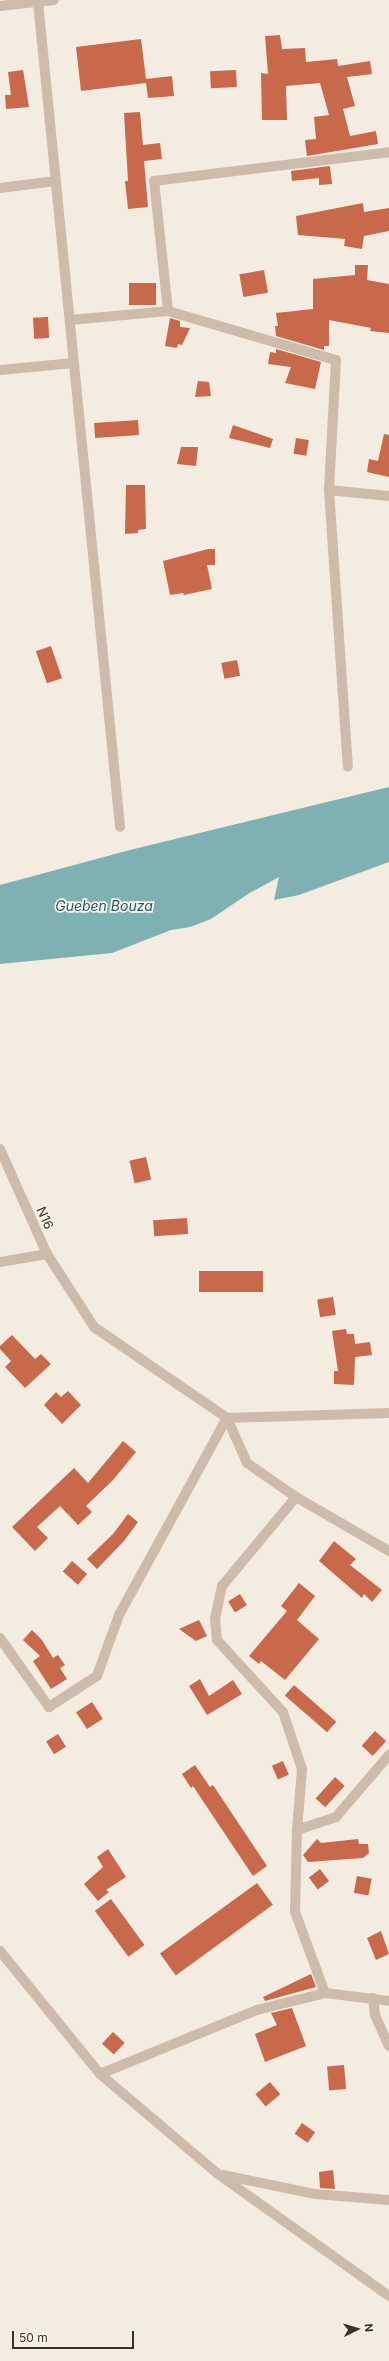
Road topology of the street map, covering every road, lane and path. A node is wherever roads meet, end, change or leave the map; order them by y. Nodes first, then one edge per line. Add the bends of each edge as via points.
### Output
1 (54, 0) edge
2 (38, 2) junction
3 (0, 6) edge
4 (389, 152) edge
5 (56, 181) junction
6 (0, 188) edge
7 (168, 311) junction
8 (70, 320) junction
9 (74, 363) junction
10 (0, 370) edge
11 (329, 490) junction
12 (389, 496) edge
13 (348, 766) dead end
14 (120, 827) dead end
15 (0, 1149) edge
16 (47, 1254) junction
17 (0, 1262) edge
18 (389, 1413) edge
19 (227, 1418) junction
20 (296, 1497) junction
21 (389, 1551) edge
22 (0, 1638) edge
23 (389, 1755) edge
24 (297, 1830) junction
25 (0, 1951) edge
26 (325, 1993) junction
27 (373, 1998) junction
28 (389, 2001) edge
29 (389, 2046) edge
30 (100, 2074) junction
31 (218, 2174) junction
32 (389, 2200) edge
33 (389, 2296) edge

1 - 2 street
2 - 3 street
2 - 5 street
4 - 7 street via 154,181
5 - 6 street
5 - 8 street
7 - 8 street
7 - 11 street via 336,360
8 - 9 street
9 - 10 street
9 - 14 street
11 - 12 street
11 - 13 street
15 - 16 street, N16
16 - 17 street
16 - 19 street, N16 via 94,1327
18 - 19 street
19 - 20 street via 247,1463
19 - 22 street via 120,1615 97,1676 49,1707
20 - 21 street
20 - 24 street via 222,1586 215,1618 217,1640 283,1712 302,1769
23 - 24 street via 336,1817
24 - 26 street via 295,1912
25 - 30 street
26 - 27 street
26 - 30 street via 257,2010
27 - 28 street
27 - 29 street via 375,2015
30 - 31 street
31 - 32 street via 315,2194
31 - 33 street

